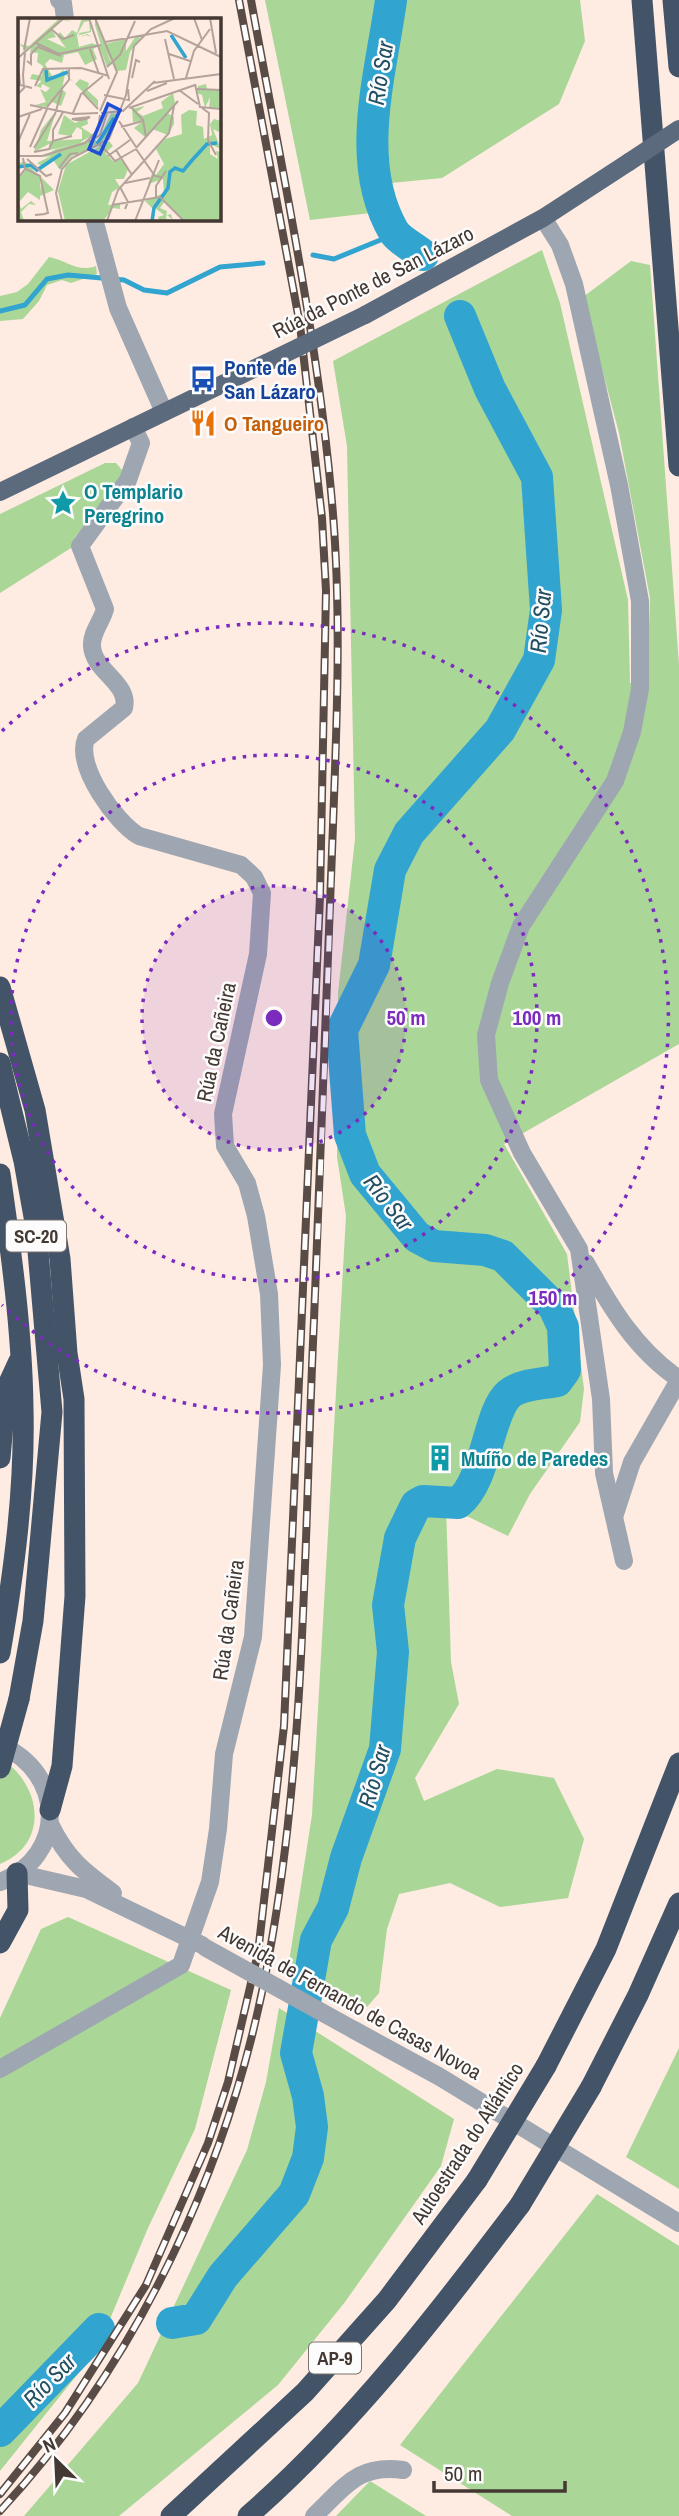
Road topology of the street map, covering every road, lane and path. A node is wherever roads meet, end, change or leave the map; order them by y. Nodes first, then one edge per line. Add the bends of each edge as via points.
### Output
1 (59, 0) edge
2 (642, 0) edge
3 (673, 0) edge
4 (65, 18) edge
5 (679, 67) edge
6 (679, 129) edge
7 (543, 218) junction
8 (93, 220) edge
9 (164, 412) junction
10 (133, 427) junction
11 (679, 466) edge
12 (0, 492) edge
13 (0, 987) edge
14 (0, 1063) edge
15 (0, 1174) edge
16 (579, 1249) junction
17 (67, 1353) junction
18 (20, 1359) junction
19 (679, 1379) edge
20 (52, 1412) junction
21 (0, 1458) edge
22 (614, 1517) junction
23 (624, 1561) dead end
24 (0, 1653) edge
25 (0, 1745) edge
26 (679, 1763) edge
27 (0, 1768) edge
28 (50, 1817) junction
29 (9, 1877) edge
30 (679, 1903) edge
31 (139, 1912) junction
32 (0, 1943) edge
33 (199, 1944) junction
34 (0, 2069) edge
35 (679, 2223) edge
36 (403, 2470) dead end
37 (171, 2516) edge
38 (248, 2516) edge
39 (314, 2516) edge

1 - 4 street
2 - 11 highway
3 - 5 highway
6 - 7 main road, Rúa da Ponte de San Lázaro, bridge
7 - 9 main road, Rúa da Ponte de San Lázaro, bridge via 365,315
7 - 16 street via 560,245 574,284 619,485 640,601 640,689 632,732 615,781 521,926 486,1035 489,1080 522,1153
8 - 9 street via 110,281
9 - 10 main road, Rúa da Ponte de San Lázaro
10 - 12 main road, Rúa da Ponte de San Lázaro
10 - 33 street, Rúa da Cañeira via 141,443 128,480 80,546 105,609 91,643 93,654 126,701 124,708 86,739 83,758 126,829 241,865 262,893 258,954 223,1114 225,1146 247,1183 256,1216 270,1304 272,1365 265,1490 253,1637 224,1754 218,1829
13 - 17 highway, SC-20 via 35,1110 60,1259
14 - 20 highway, SC-20 via 36,1228
15 - 18 highway, SC-20
16 - 19 street via 631,1336
16 - 22 street via 601,1399 604,1474
17 - 20 highway
17 - 28 highway via 76,1450 75,1596 62,1766
18 - 21 highway via 6,1389
18 - 24 highway, SC-20 via 22,1485
19 - 22 street via 632,1462
20 - 27 highway, SC-20, bridge via 33,1620 19,1699
22 - 23 street
25 - 28 street, Avenida de Fernando de Casas Novoa via 21,1755 36,1770 46,1789
26 - 37 highway, Autoestrada do Atlántico / AP-9, bridge via 606,1949 546,2066 477,2180 387,2300 305,2392
28 - 29 street via 36,1857
28 - 31 street, Avenida de Fernando de Casas Novoa via 62,1850 75,1865
29 - 31 street, Avenida de Fernando de Casas Novoa via 69,1883
29 - 32 highway via 18,1910
30 - 38 highway, AP-9, bridge via 591,2087 520,2205 449,2300 338,2430
31 - 33 street, Avenida de Fernando de Casas Novoa
33 - 34 street via 181,1965
33 - 35 street, Avenida de Fernando de Casas Novoa, bridge via 440,2077
36 - 39 street via 384,2468 355,2476

